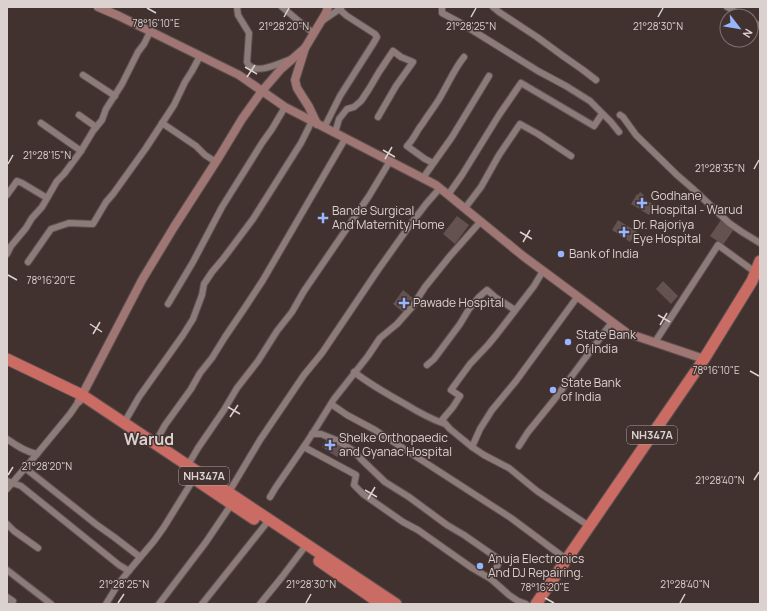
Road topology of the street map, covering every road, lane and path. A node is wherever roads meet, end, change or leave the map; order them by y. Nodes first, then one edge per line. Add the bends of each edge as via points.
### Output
1 (98, 7) edge
2 (237, 7) edge
3 (282, 7) edge
4 (328, 7) edge
5 (442, 7) edge
6 (493, 7) edge
7 (341, 8) edge
8 (320, 22) junction
9 (150, 32) junction
10 (313, 33) junction
11 (305, 48) junction
12 (200, 56) junction
13 (294, 57) junction
14 (464, 57) dead end
15 (83, 75) dead end
16 (489, 76) dead end
17 (596, 80) dead end
18 (262, 91) junction
19 (115, 96) junction
20 (285, 108) junction
21 (602, 114) junction
22 (620, 114) dead end
23 (79, 115) dead end
24 (378, 117) dead end
25 (41, 123) dead end
26 (162, 123) junction
27 (318, 124) junction
28 (96, 126) junction
29 (619, 132) dead end
30 (335, 133) junction
31 (345, 138) junction
32 (81, 151) junction
33 (571, 156) dead end
34 (390, 161) junction
35 (216, 162) junction
36 (433, 163) junction
37 (423, 178) junction
38 (440, 188) junction
39 (7, 195) edge
40 (448, 195) junction
41 (47, 198) junction
42 (465, 208) junction
43 (481, 222) junction
44 (760, 243) edge
45 (7, 254) edge
46 (760, 261) edge
47 (28, 262) dead end
48 (543, 271) junction
49 (755, 272) junction
50 (578, 296) junction
51 (168, 304) dead end
52 (515, 310) junction
53 (612, 322) junction
54 (655, 342) junction
55 (704, 358) junction
56 (7, 360) edge
57 (427, 365) dead end
58 (7, 367) edge
59 (354, 372) junction
60 (81, 398) junction
61 (331, 404) junction
62 (124, 423) junction
63 (446, 425) junction
64 (312, 434) junction
65 (7, 439) edge
66 (155, 443) junction
67 (520, 446) dead end
68 (304, 447) junction
69 (472, 447) junction
70 (37, 454) junction
71 (188, 465) junction
72 (25, 468) junction
73 (196, 475) junction
74 (10, 482) edge
75 (7, 489) edge
76 (270, 497) dead end
77 (232, 498) junction
78 (267, 523) junction
79 (7, 524) edge
80 (589, 526) junction
81 (38, 548) dead end
82 (305, 548) junction
83 (140, 557) junction
84 (566, 559) junction
85 (7, 570) edge
86 (129, 571) junction
87 (491, 579) junction
88 (7, 597) edge
89 (11, 604) edge
90 (51, 604) edge
91 (106, 604) edge
92 (159, 604) edge
93 (202, 604) edge
94 (260, 604) edge
95 (381, 604) edge
96 (396, 604) edge
97 (526, 604) edge
98 (536, 604) edge

1 - 9 street
2 - 13 street via 238,16 249,33 248,66 259,69
3 - 10 street
4 - 8 street
5 - 21 street via 442,13 590,101
6 - 17 street
7 - 8 street
7 - 27 street via 347,16 377,37 340,96
8 - 10 street
9 - 12 street
9 - 19 street
10 - 11 street
11 - 13 street
11 - 27 street via 295,80 296,88
12 - 18 street
12 - 26 street
13 - 18 street
14 - 36 street via 407,146
15 - 19 street
16 - 36 street
18 - 20 street
18 - 35 street
19 - 28 street
20 - 27 street
20 - 51 street via 222,207
21 - 29 street
21 - 40 street via 594,126 521,82
22 - 44 street via 636,135 722,217
23 - 28 street
24 - 30 street via 413,62 393,51 361,101 347,109 339,119
25 - 32 street
26 - 35 street
26 - 47 street via 93,224 69,223 51,229
27 - 30 street
27 - 62 street via 301,142 253,219 204,284 193,319
28 - 32 street
30 - 31 street
31 - 34 street
31 - 66 street via 272,265
32 - 41 street
33 - 42 street via 520,124 481,188
34 - 37 street
34 - 71 street
35 - 60 street via 142,280
36 - 37 street
37 - 38 street
38 - 40 street
38 - 77 street via 410,225 260,440
39 - 41 street via 17,181
40 - 42 street
41 - 45 street
42 - 43 street
43 - 48 street
43 - 59 street via 450,256 412,307 380,338
46 - 49 highway, NH347A
48 - 50 street
48 - 52 street
49 - 54 street via 718,245
49 - 55 highway, NH347A via 752,281
50 - 53 street
50 - 69 street via 492,410
52 - 57 street via 487,290 469,308 460,324
52 - 63 street via 451,390 460,396 442,420
53 - 54 street via 627,333
53 - 67 street
54 - 55 street
55 - 80 highway, NH347A
56 - 60 highway, NH347A
58 - 60 highway
59 - 61 street
59 - 63 street via 383,393
60 - 62 highway, NH347A
60 - 70 street
60 - 73 highway
61 - 64 street
61 - 84 street via 511,518
62 - 66 highway, NH347A
63 - 69 street
64 - 68 street
64 - 87 street via 321,434 336,440 354,451 385,482 500,560
65 - 70 street via 30,453
66 - 71 highway, NH347A
68 - 76 street
68 - 87 street via 356,475 354,485 363,494
69 - 80 street via 509,468 537,491
70 - 72 street
71 - 73 highway, NH347A
72 - 74 street
72 - 83 street
73 - 77 highway, NH347A
73 - 83 street via 164,527
74 - 75 street
74 - 86 street via 21,486
77 - 78 highway, NH347A
77 - 92 street via 206,542
78 - 82 highway, NH347A
78 - 93 street
79 - 81 street
80 - 84 highway, NH347A
82 - 94 street
82 - 95 highway
82 - 96 highway, NH347A
83 - 86 street
84 - 98 highway, NH347A
85 - 90 street
86 - 91 street
87 - 97 street via 509,595
88 - 89 street via 13,601

